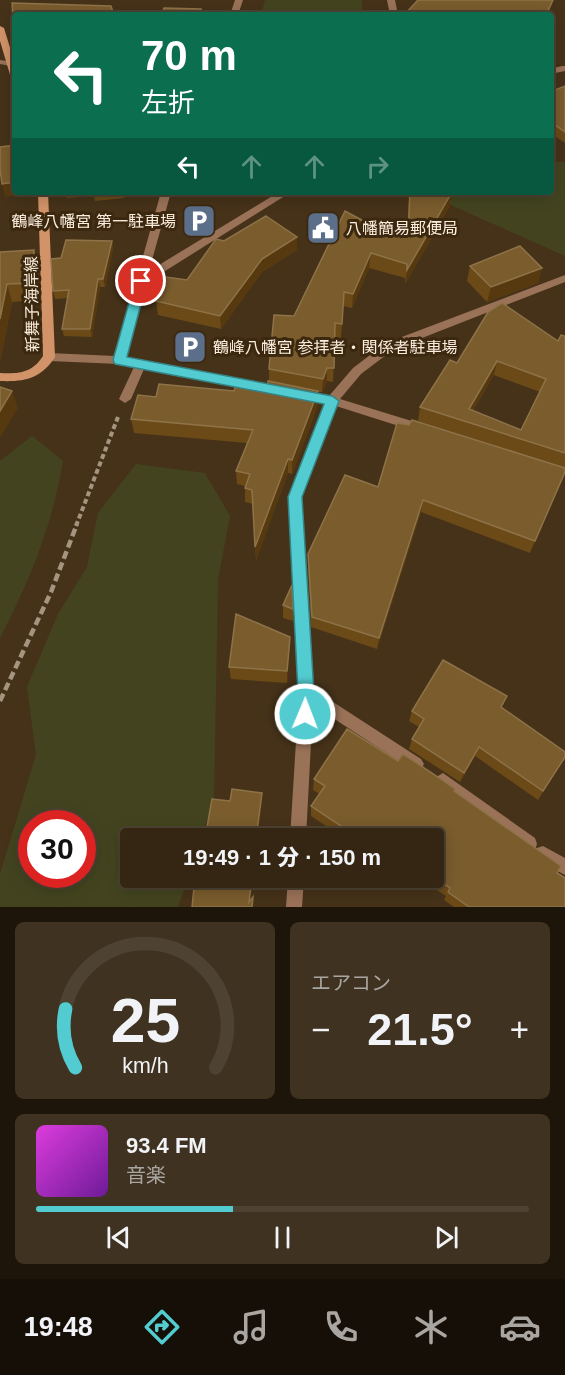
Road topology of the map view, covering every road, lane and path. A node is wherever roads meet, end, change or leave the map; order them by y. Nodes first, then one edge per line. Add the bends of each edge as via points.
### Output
1 (0, 28) edge
2 (0, 62) edge
3 (11, 64) junction
4 (12, 68) edge
5 (43, 195) edge
6 (165, 195) edge
7 (281, 195) edge
8 (565, 279) edge
9 (141, 281) junction
10 (49, 357) junction
11 (119, 360) junction
12 (140, 365) junction
13 (0, 377) edge
14 (264, 388) edge
15 (287, 392) edge
16 (125, 399) joint
17 (332, 401) junction
18 (432, 432) edge
19 (306, 693) junction
20 (0, 701) edge
21 (299, 828) edge
22 (565, 867) edge
23 (295, 888) edge
24 (294, 907) edge

1 - 3 main road
2 - 3 street
3 - 4 main road
5 - 10 main road, 新舞子海岸線
6 - 9 street
7 - 9 street
8 - 17 street via 390,346 357,371
9 - 11 street
10 - 11 street
10 - 13 main road, 新舞子海岸線 via 40,371 22,378
11 - 12 street
12 - 14 street
12 - 16 street
15 - 17 street
16 - 20 path via 51,592
17 - 18 street
17 - 19 street via 295,497
19 - 21 street
19 - 22 street via 441,780
23 - 24 street

